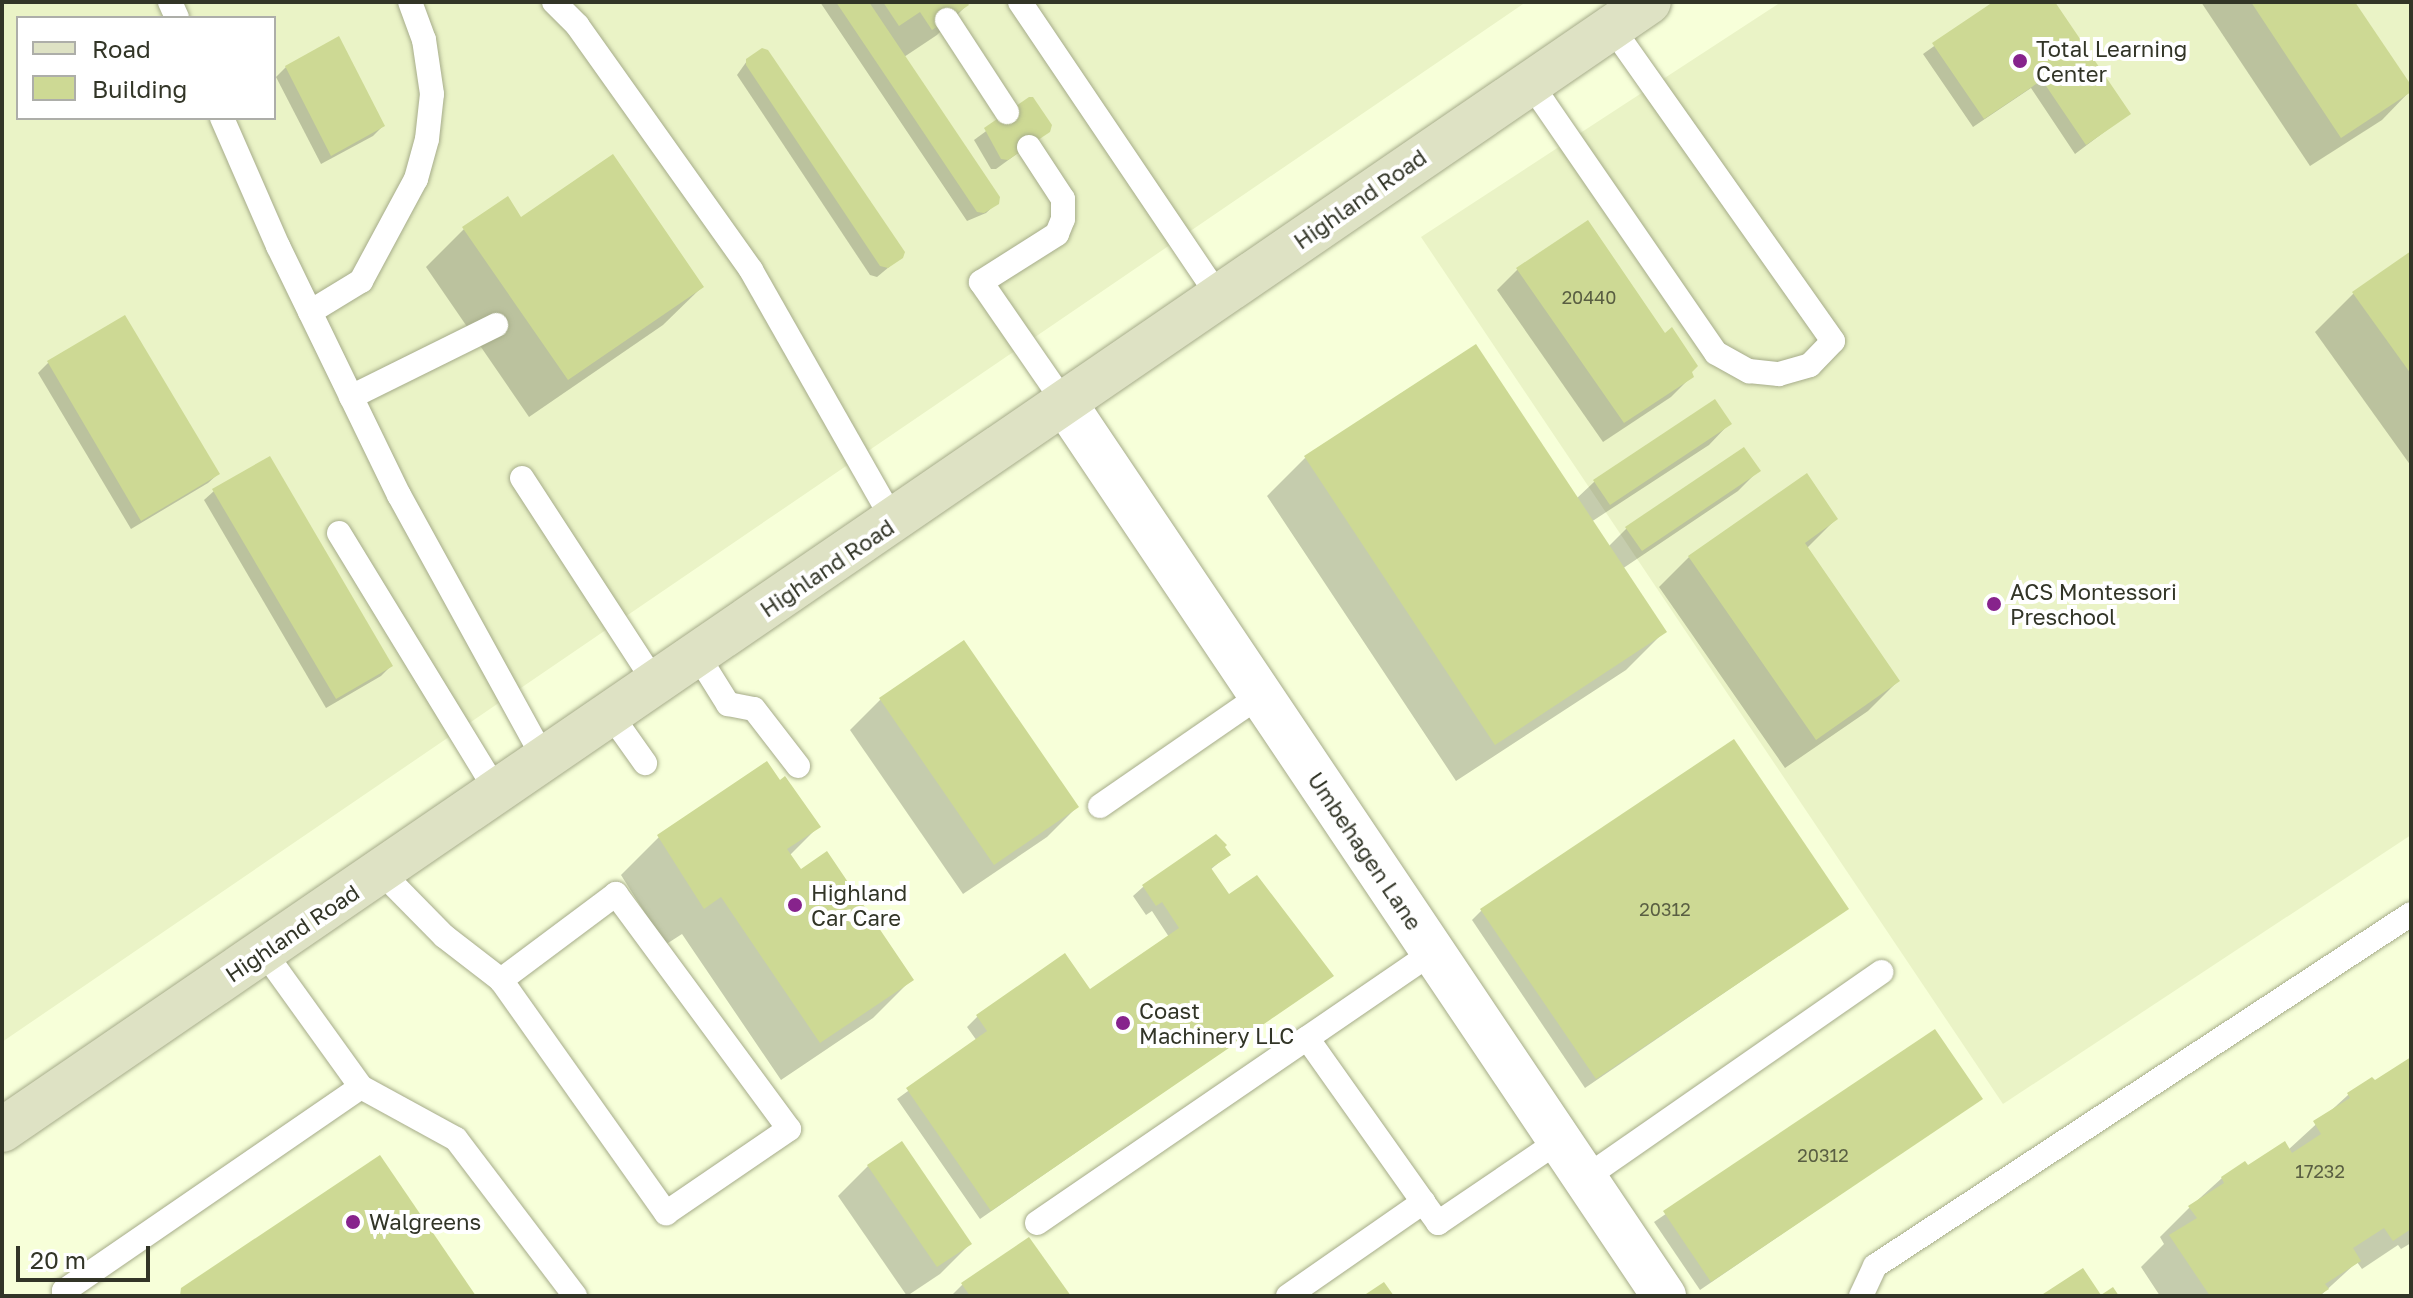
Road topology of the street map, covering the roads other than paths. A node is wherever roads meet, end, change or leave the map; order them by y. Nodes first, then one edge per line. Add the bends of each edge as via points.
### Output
1 (410, 2) edge
2 (554, 2) edge
3 (1020, 2) edge
4 (1649, 2) edge
5 (947, 20) dead end
6 (1612, 28) junction
7 (1531, 84) junction
8 (1007, 112) dead end
9 (223, 120) edge
10 (1029, 147) dead end
11 (1220, 299) junction
12 (310, 312) junction
13 (496, 325) dead end
14 (351, 397) junction
15 (1066, 405) junction
16 (522, 478) dead end
17 (894, 522) junction
18 (339, 533) dead end
19 (698, 656) junction
20 (656, 684) junction
21 (1261, 695) junction
22 (611, 715) junction
23 (545, 761) junction
24 (645, 763) dead end
25 (798, 766) dead end
26 (498, 793) junction
27 (1100, 806) dead end
28 (381, 872) junction
29 (2411, 914) edge
30 (264, 952) junction
31 (1433, 952) junction
32 (1881, 972) dead end
33 (501, 980) junction
34 (1307, 1038) junction
35 (361, 1087) junction
36 (2, 1130) edge
37 (1560, 1140) junction
38 (1585, 1178) junction
39 (1423, 1202) junction
40 (1037, 1223) dead end
41 (67, 1296) edge
42 (575, 1296) edge
43 (1288, 1296) edge
44 (1664, 1296) edge
45 (1861, 1296) edge

1 - 12 lane via 424,40 432,94 416,179 361,281
2 - 17 lane via 577,25 751,270
3 - 11 lane
4 - 6 main road, Highland Road
5 - 8 lane
6 - 7 main road, Highland Road
6 - 7 lane via 1833,341 1810,365 1779,374 1749,371 1716,353
7 - 11 main road, Highland Road
9 - 12 lane
10 - 15 lane via 1063,199 1063,219 1057,234 981,282
11 - 15 main road, Highland Road
12 - 14 lane
13 - 14 lane
14 - 23 lane
15 - 17 main road, Highland Road
15 - 21 street, Umbehagen Lane
16 - 20 lane
17 - 19 main road, Highland Road
18 - 26 lane
19 - 20 main road, Highland Road
19 - 25 lane via 728,704 754,709
20 - 22 main road, Highland Road
21 - 27 lane
21 - 31 street, Umbehagen Lane
22 - 23 main road, Highland Road
22 - 24 lane
23 - 26 main road, Highland Road
26 - 28 main road, Highland Road
28 - 30 main road, Highland Road
28 - 33 lane via 444,936
29 - 45 lane via 1875,1266
30 - 35 lane
30 - 36 main road, Highland Road
31 - 34 lane
31 - 37 street, Umbehagen Lane
32 - 38 lane
33 - 33 lane via 666,1213 789,1129 616,894
34 - 39 lane
34 - 40 lane
35 - 41 lane via 64,1291
35 - 42 lane via 456,1139
37 - 38 street, Umbehagen Lane
37 - 39 lane via 1438,1223
38 - 44 street, Umbehagen Lane
39 - 43 lane

